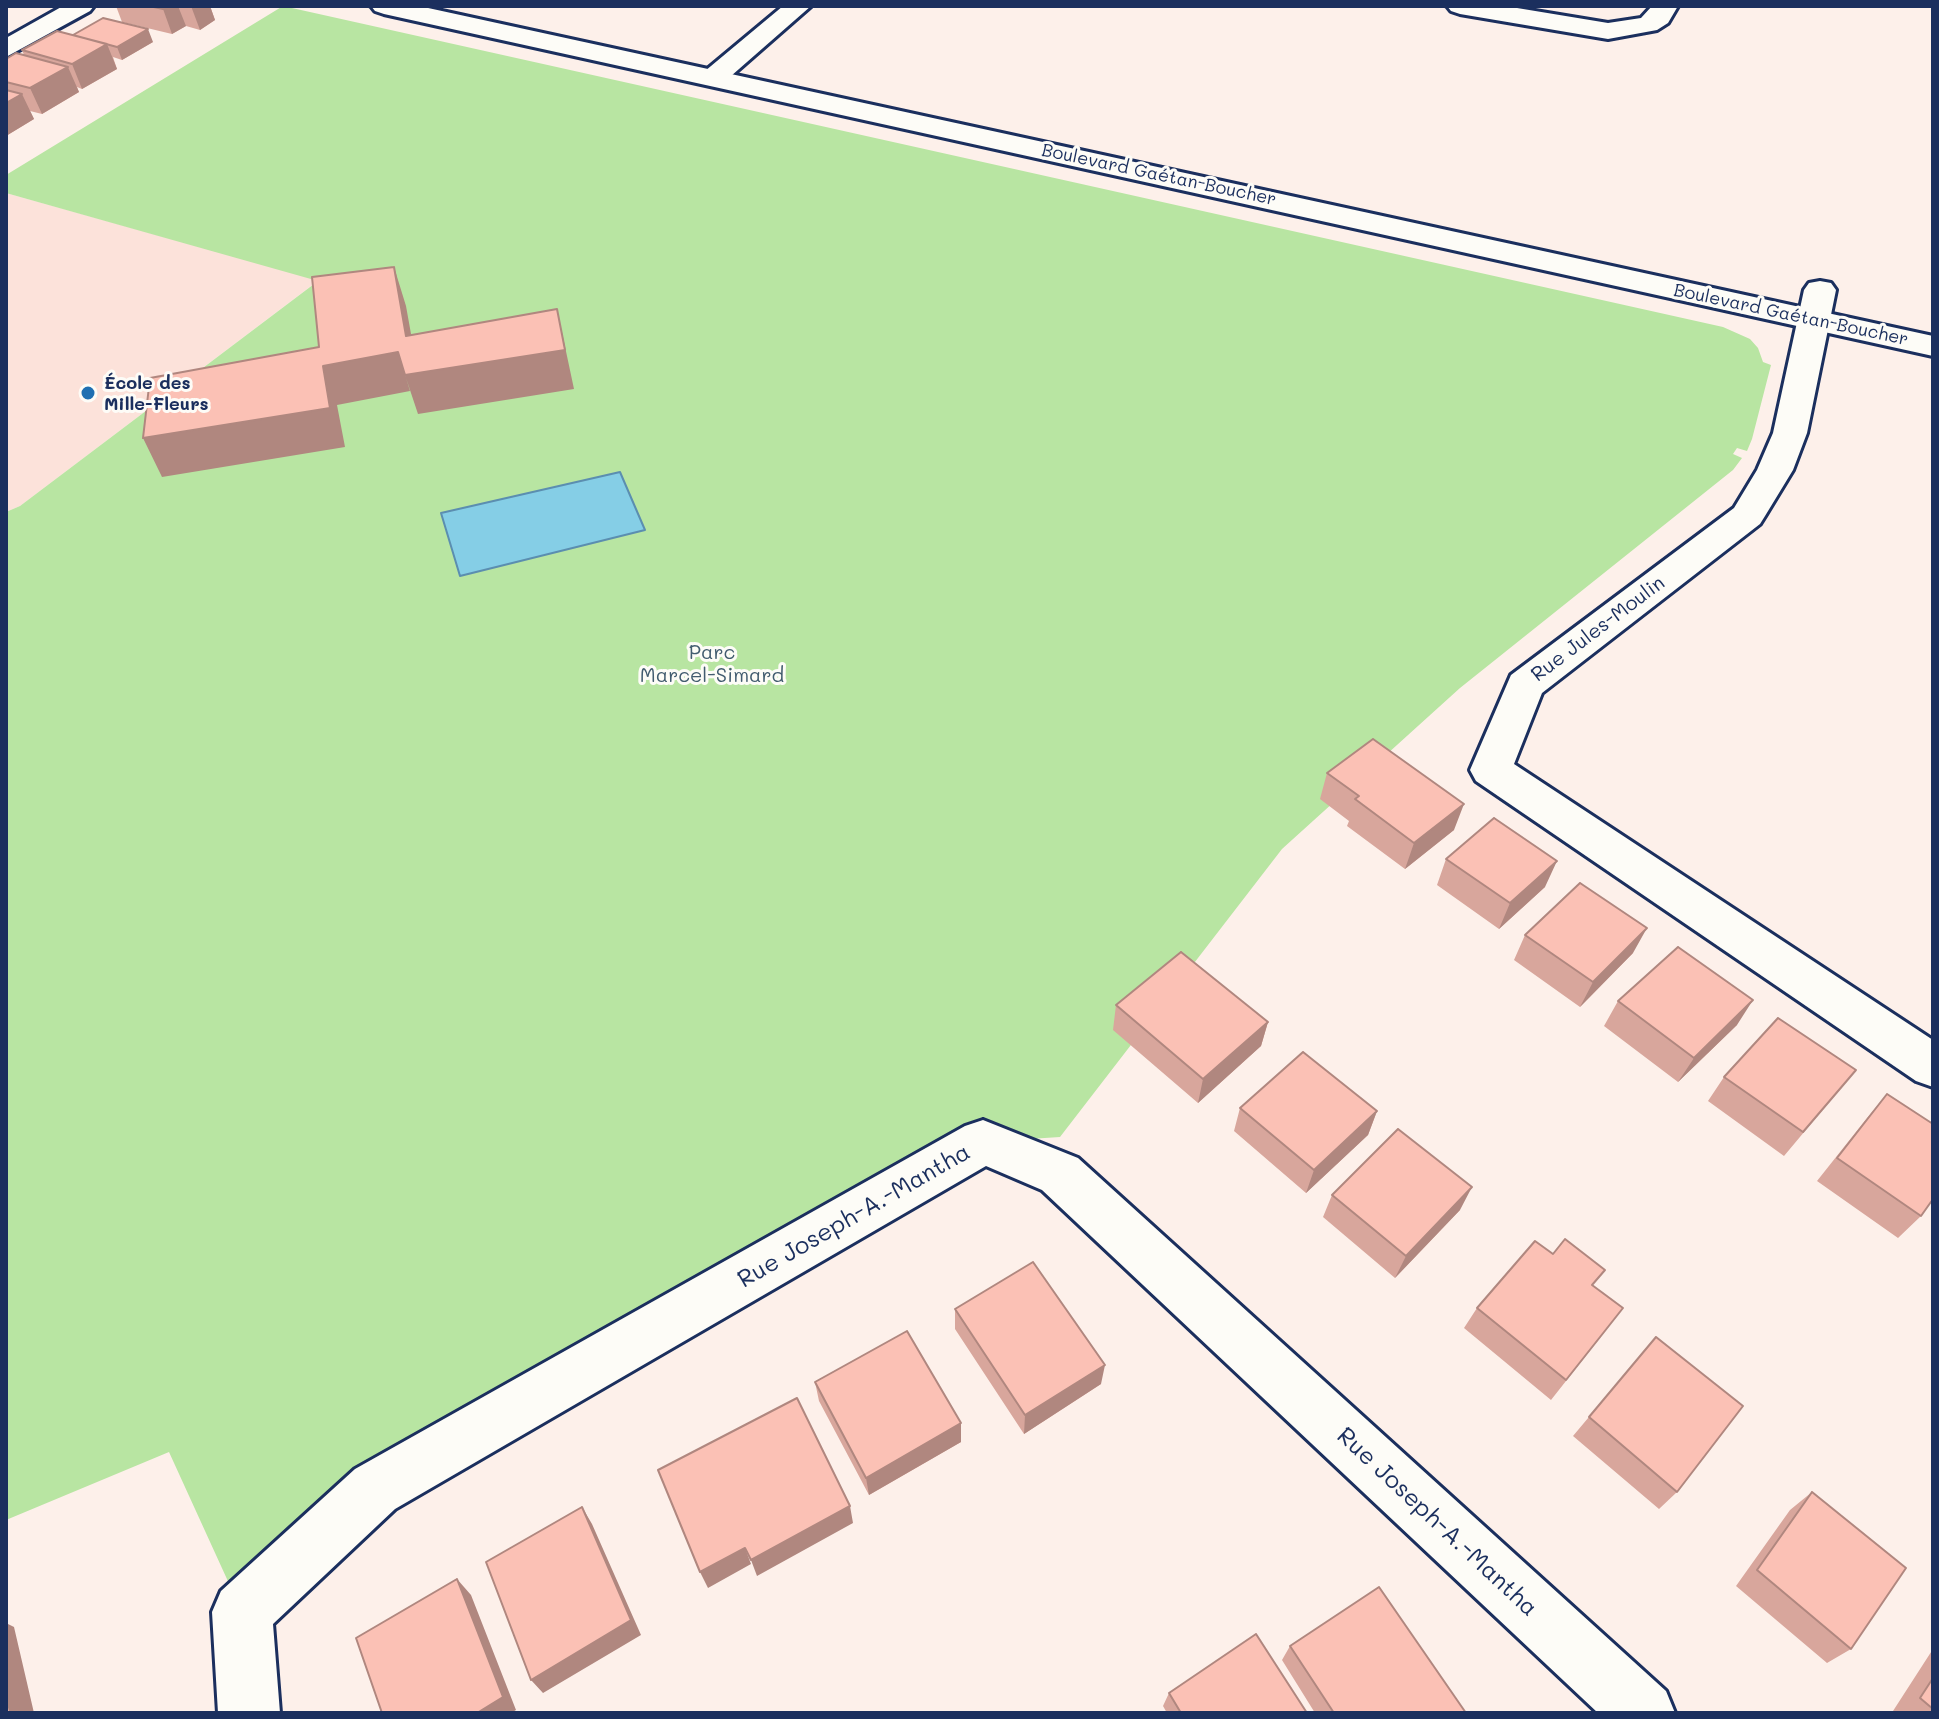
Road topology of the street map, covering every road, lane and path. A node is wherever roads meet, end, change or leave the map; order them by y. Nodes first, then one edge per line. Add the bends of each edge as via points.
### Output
1 (81, 6) edge
2 (384, 6) edge
3 (498, 6) edge
4 (798, 6) edge
5 (1460, 6) edge
6 (1665, 6) edge
7 (586, 25) dead end
8 (6, 49) edge
9 (738, 57) junction
10 (709, 64) junction
11 (1165, 149) dead end
12 (1818, 298) junction
13 (1933, 346) edge
14 (1933, 1066) edge
15 (249, 1713) edge
16 (1644, 1713) edge

1 - 8 street
2 - 10 street, Boulevard Gaétan-Boucher
3 - 7 street
4 - 9 street
5 - 6 street via 1608,31 1648,25
9 - 10 street
9 - 11 street, Boulevard Gaétan-Boucher
10 - 12 street, Boulevard Gaétan-Boucher
12 - 13 street, Boulevard Gaétan-Boucher
12 - 14 street, Rue Jules-Moulin via 1790,433 1747,516 1525,685 1491,770
15 - 16 street, Rue Joseph-A.-Mantha via 242,1612 375,1489 983,1142 1060,1174

